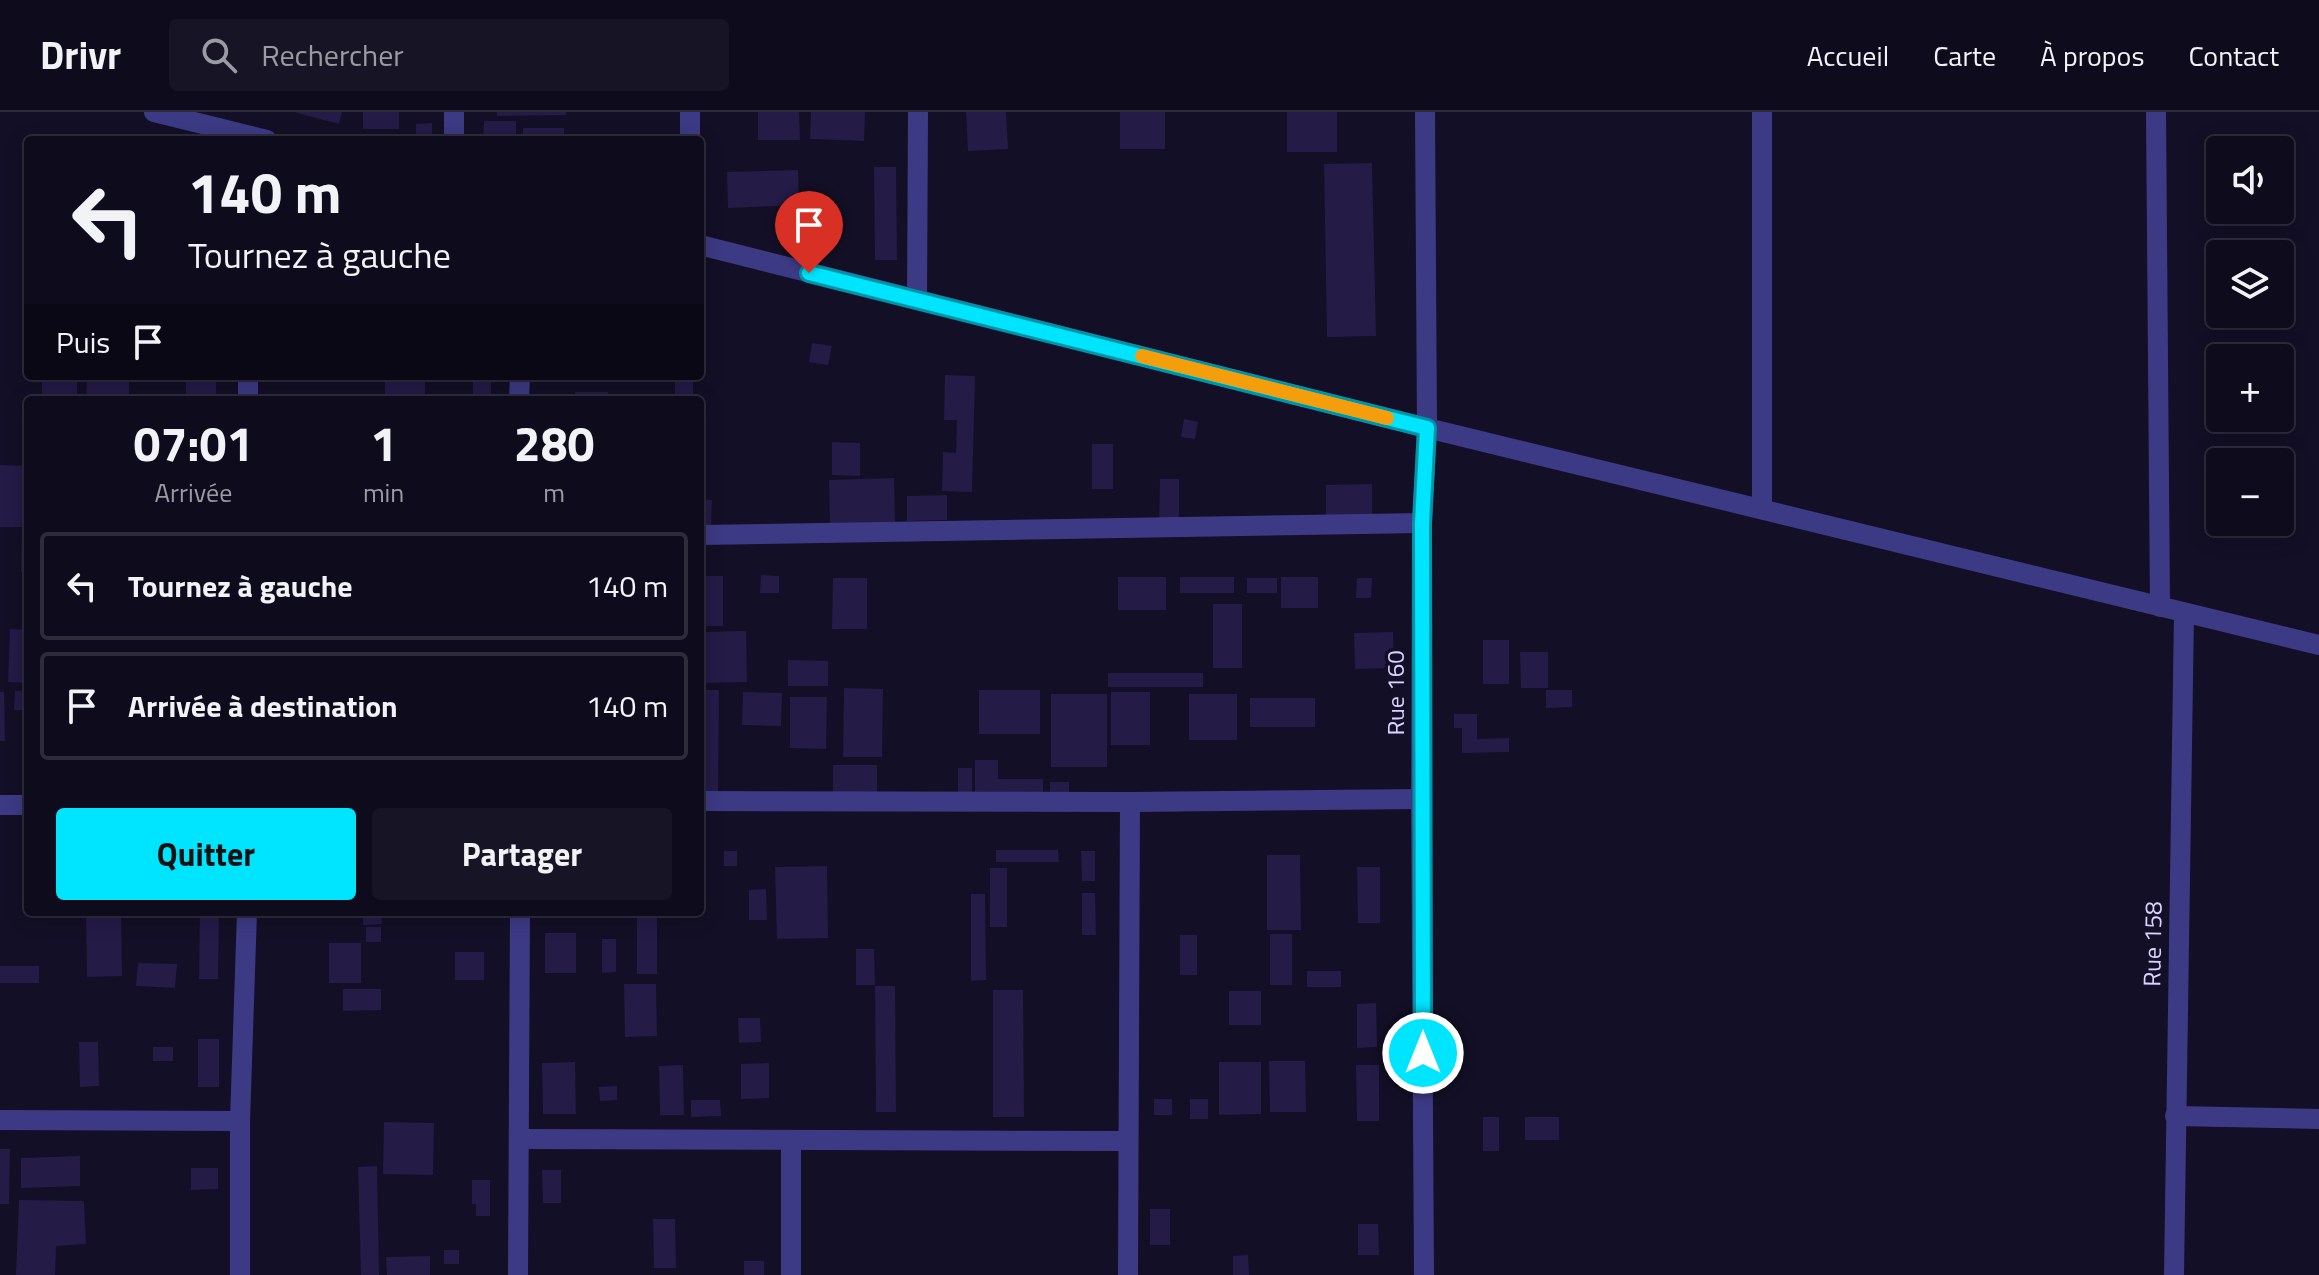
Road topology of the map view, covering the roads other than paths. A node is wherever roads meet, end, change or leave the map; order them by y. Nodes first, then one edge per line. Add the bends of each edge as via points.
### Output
1 (154, 112) edge
2 (454, 112) edge
3 (690, 112) edge
4 (918, 112) edge
5 (1425, 112) edge
6 (1762, 112) edge
7 (2156, 112) edge
8 (242, 136) edge
9 (454, 136) edge
10 (690, 136) edge
11 (704, 246) edge
12 (917, 300) junction
13 (1427, 428) junction
14 (1762, 508) junction
15 (1422, 523) junction
16 (704, 535) edge
17 (2160, 607) junction
18 (2184, 613) junction
19 (2319, 645) edge
20 (1421, 799) junction
21 (704, 801) edge
22 (1130, 802) junction
23 (0, 805) edge
24 (24, 805) edge
25 (247, 916) edge
26 (520, 916) edge
27 (2175, 1116) junction
28 (2319, 1119) edge
29 (0, 1120) edge
30 (240, 1121) junction
31 (519, 1139) junction
32 (791, 1140) junction
33 (1127, 1141) junction
34 (240, 1275) edge
35 (518, 1275) edge
36 (791, 1275) edge
37 (1128, 1275) edge
38 (1424, 1275) edge
39 (2174, 1275) edge

1 - 8 street
2 - 9 street
3 - 10 street
4 - 12 street
5 - 13 street, Rue 160
6 - 14 street
7 - 17 street
11 - 12 street
12 - 13 street
13 - 14 street
13 - 15 street, Rue 160
14 - 17 street
15 - 16 street
15 - 20 street, Rue 160
17 - 18 street
18 - 19 street
18 - 27 street, Rue 158
20 - 22 street
20 - 38 street, Rue 160
21 - 22 street
22 - 33 street
23 - 24 street
25 - 30 street
26 - 31 street
27 - 28 street
27 - 39 street, Rue 158
29 - 30 street
30 - 34 street
31 - 32 street
31 - 35 street
32 - 33 street
32 - 36 street
33 - 37 street

